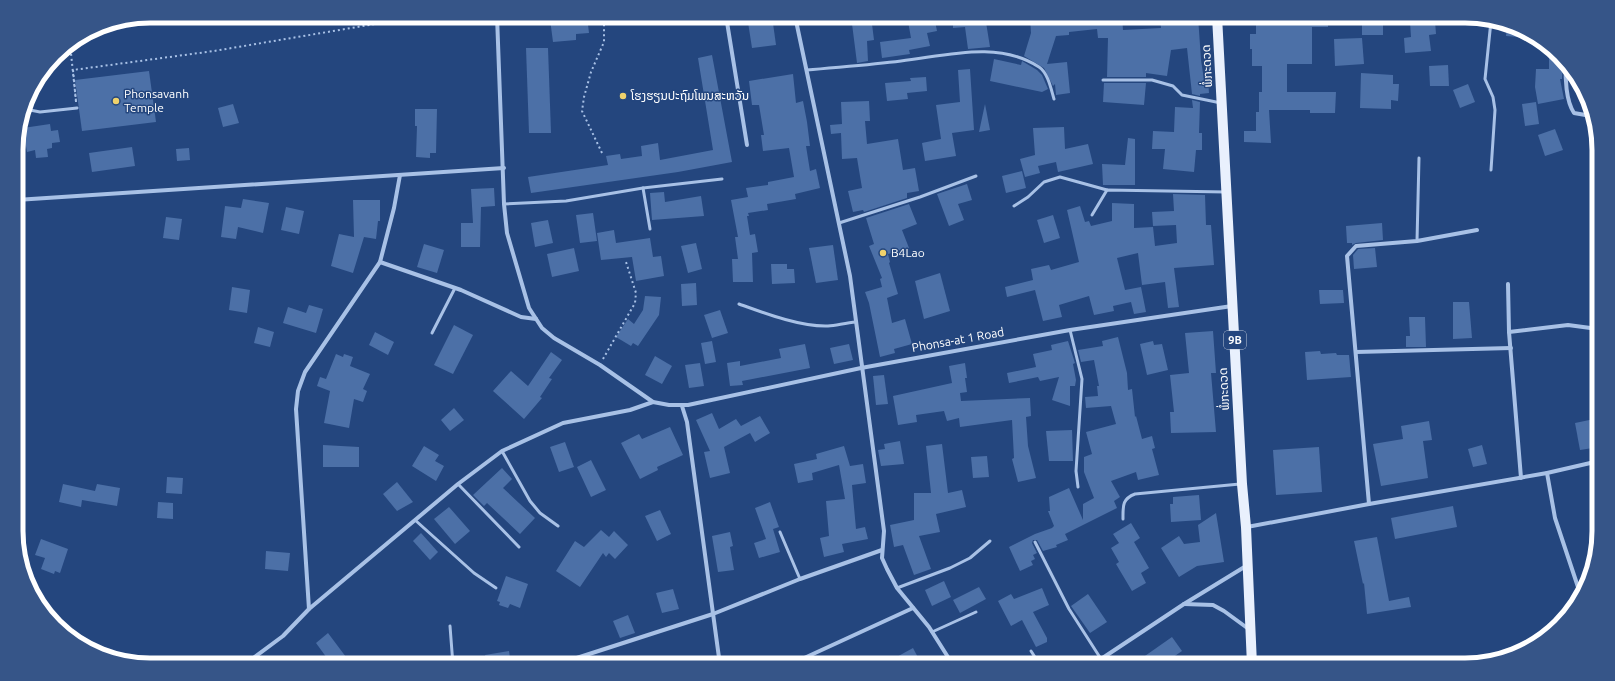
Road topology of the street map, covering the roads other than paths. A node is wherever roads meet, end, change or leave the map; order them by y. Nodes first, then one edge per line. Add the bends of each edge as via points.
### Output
1 (497, 23) edge
2 (727, 23) edge
3 (797, 23) edge
4 (1217, 23) edge
5 (1491, 25) edge
6 (807, 70) junction
7 (1565, 72) edge
8 (1103, 80) dead end
9 (1054, 100) dead end
10 (1222, 103) junction
11 (77, 108) road end
12 (30, 110) edge
13 (1587, 115) edge
14 (747, 145) dead end
15 (1419, 158) dead end
16 (504, 168) junction
17 (1491, 170) dead end
18 (400, 175) junction
19 (976, 176) dead end
20 (722, 179) dead end
21 (643, 188) junction
22 (1107, 190) junction
23 (1227, 192) junction
24 (23, 200) edge
25 (504, 204) junction
26 (1014, 206) dead end
27 (1092, 215) dead end
28 (839, 223) junction
29 (650, 229) dead end
30 (1477, 230) dead end
31 (1417, 241) junction
32 (380, 262) junction
33 (1508, 284) dead end
34 (455, 288) junction
35 (739, 304) dead end
36 (1233, 306) junction
37 (536, 319) junction
38 (856, 322) junction
39 (1592, 328) edge
40 (1070, 330) junction
41 (1509, 332) junction
42 (432, 333) dead end
43 (1511, 348) junction
44 (1356, 352) junction
45 (861, 368) junction
46 (653, 402) junction
47 (682, 406) junction
48 (502, 451) junction
49 (1592, 463) edge
50 (1547, 474) junction
51 (1521, 478) junction
52 (458, 484) junction
53 (1242, 484) junction
54 (1078, 487) dead end
55 (1369, 504) junction
56 (1123, 519) dead end
57 (415, 520) junction
58 (558, 526) dead end
59 (1246, 527) junction
60 (780, 532) dead end
61 (990, 541) dead end
62 (1035, 542) dead end
63 (519, 547) dead end
64 (882, 550) junction
65 (1247, 566) junction
66 (800, 579) junction
67 (496, 588) dead end
68 (898, 588) junction
69 (1578, 588) edge
70 (1184, 604) junction
71 (913, 608) junction
72 (310, 609) junction
73 (976, 612) dead end
74 (713, 614) junction
75 (450, 626) dead end
76 (1250, 630) junction
77 (932, 632) junction
78 (1031, 651) dead end
79 (253, 658) edge
80 (452, 658) edge
81 (577, 658) edge
82 (719, 658) edge
83 (804, 658) edge
84 (949, 658) edge
85 (1036, 658) edge
86 (1100, 658) edge
87 (1103, 658) edge
88 (1252, 658) edge

1 - 16 street
2 - 14 street
3 - 6 street
4 - 10 main road, ພໍ່ກະດວດ / 9B
5 - 17 lane via 1486,79 1493,98 1494,110
6 - 9 lane via 996,52 1040,67 1049,82
6 - 28 street
7 - 13 street via 1569,106 1574,113
8 - 10 lane via 1152,80 1173,86 1182,95
10 - 23 main road, ພໍ່ກະດວດ / 9B
11 - 12 lane via 40,112
15 - 31 lane
16 - 18 street
16 - 25 street
18 - 24 street
18 - 32 street
19 - 28 lane
20 - 21 lane
21 - 25 lane via 566,201
21 - 29 lane
22 - 23 lane
22 - 26 lane via 1060,177 1044,182
22 - 27 lane
23 - 36 main road, ພໍ່ກະດວດ / 9B
25 - 37 street via 517,268 529,308
28 - 38 street
30 - 31 street
31 - 44 street via 1356,246 1347,256
32 - 34 street
32 - 72 street via 305,372 298,391 296,410
33 - 41 street
34 - 37 street via 521,317
34 - 42 lane
35 - 38 lane via 775,317 826,326
36 - 40 street, Phonsa-at 1 Road
36 - 53 main road, ພໍ່ກະດວດ / 9B
37 - 46 street via 554,338 600,365
38 - 45 street
39 - 41 street via 1568,325
40 - 45 street, Phonsa-at 1 Road
40 - 54 lane via 1082,379 1076,471
41 - 43 street
43 - 44 street
43 - 51 street
44 - 55 street
45 - 47 street, Phonsa-at 1 Road
45 - 64 street via 884,531
46 - 47 street, Phonsa-at 1 Road
46 - 48 street via 630,410 563,422
47 - 74 street via 687,422
48 - 52 street
48 - 58 lane via 530,501 540,513
49 - 50 street
50 - 51 street
50 - 69 street via 1555,518
51 - 55 street
52 - 57 street
52 - 63 lane
53 - 56 lane via 1135,494 1127,498 1123,504
53 - 59 main road, ພໍ່ກະດວດ / 9B
55 - 59 street
57 - 67 lane via 474,573
57 - 72 street
59 - 65 main road, ພໍ່ກະດວດ / 9B
60 - 66 lane
61 - 68 lane via 970,558
62 - 86 lane via 1069,609
64 - 66 street
64 - 68 street via 882,558
65 - 70 street
65 - 76 main road, ພໍ່ກະດວດ / 9B
66 - 74 street
68 - 71 street
70 - 76 street via 1213,605 1224,610
70 - 87 street
71 - 77 street
71 - 83 street
72 - 79 street via 283,636
73 - 77 lane
74 - 81 street
74 - 82 street
75 - 80 lane
76 - 88 main road, ພໍ່ກະດວດ / 9B
77 - 84 street
78 - 85 lane

